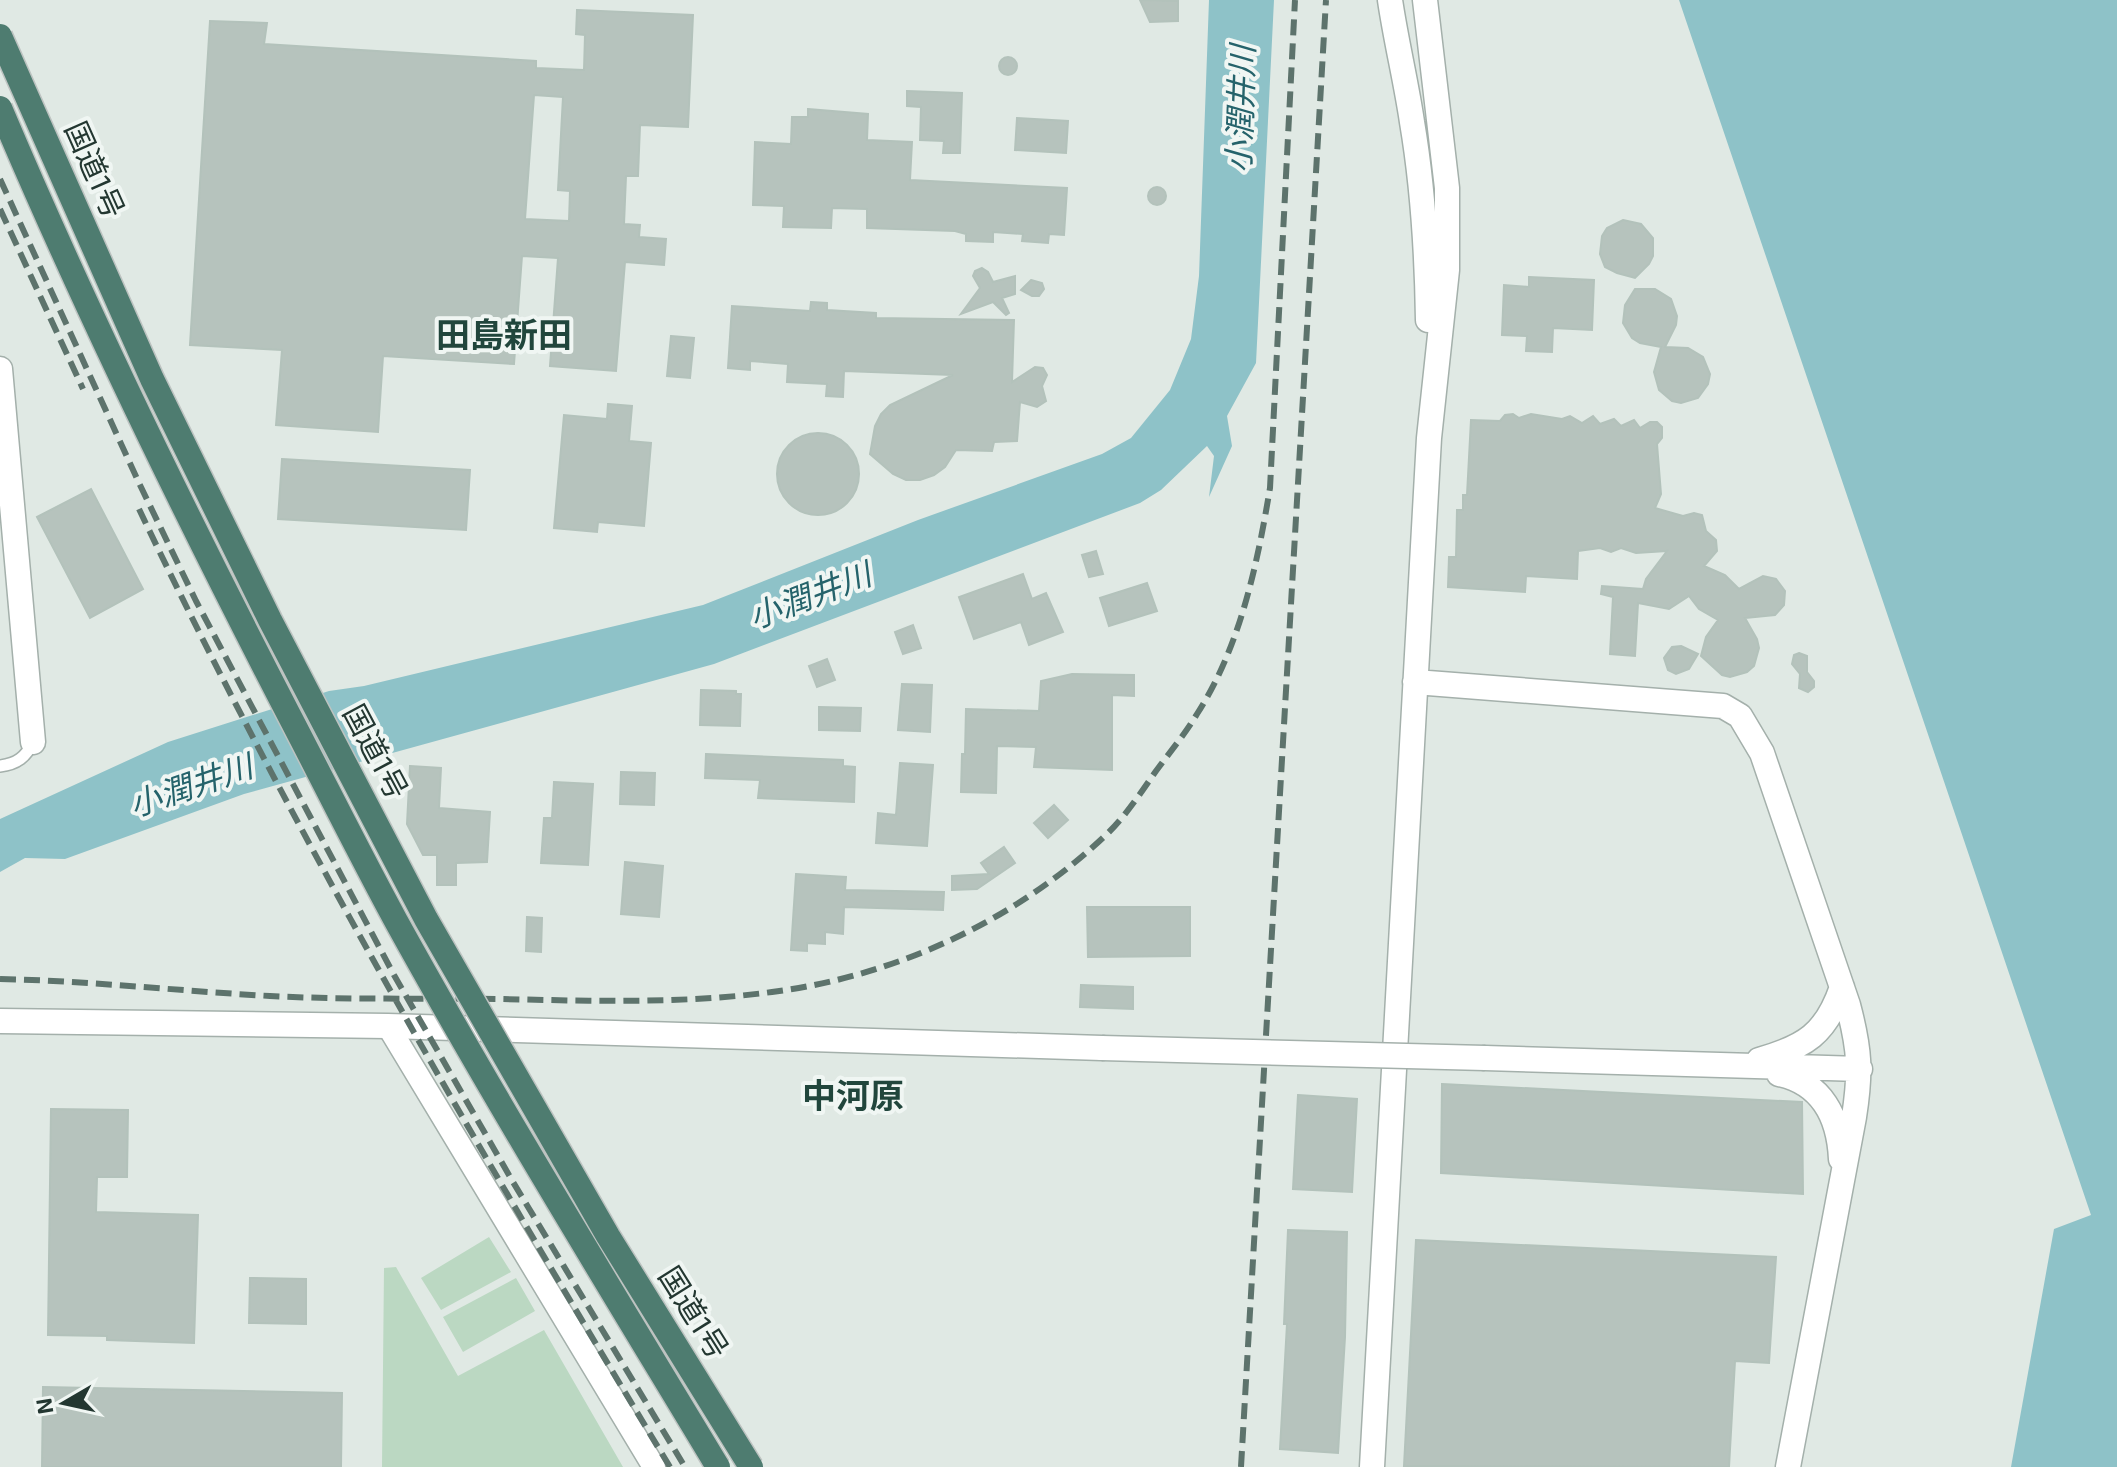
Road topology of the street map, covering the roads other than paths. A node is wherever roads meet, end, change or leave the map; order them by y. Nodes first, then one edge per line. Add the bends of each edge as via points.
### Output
1 (1390, 0) edge
2 (1425, 0) edge
3 (0, 36) edge
4 (0, 108) edge
5 (0, 369) edge
6 (1429, 438) junction
7 (1415, 682) junction
8 (33, 742) joint
9 (0, 766) edge
10 (1842, 987) junction
11 (0, 1021) edge
12 (388, 1026) junction
13 (1737, 1066) junction
14 (1860, 1069) junction
15 (1842, 1175) junction
16 (654, 1467) edge
17 (718, 1467) edge
18 (751, 1467) edge
19 (1372, 1467) edge
20 (1788, 1467) edge

1 - 6 street via 1422,193
2 - 6 street via 1447,188 1447,270
3 - 18 highway, 国道1号, bridge via 152,379 419,905 608,1236
4 - 17 highway, 国道1号, bridge via 125,387 395,919
5 - 8 street
6 - 7 street
7 - 10 street via 1723,706 1740,716 1762,753
7 - 19 street
8 - 9 lane via 26,756
10 - 13 street via 1820,1031 1781,1054
10 - 14 street
11 - 12 street
12 - 13 street, bridge
12 - 16 street
13 - 14 street
13 - 15 street via 1792,1077 1823,1099 1841,1150
14 - 15 street
15 - 20 street

